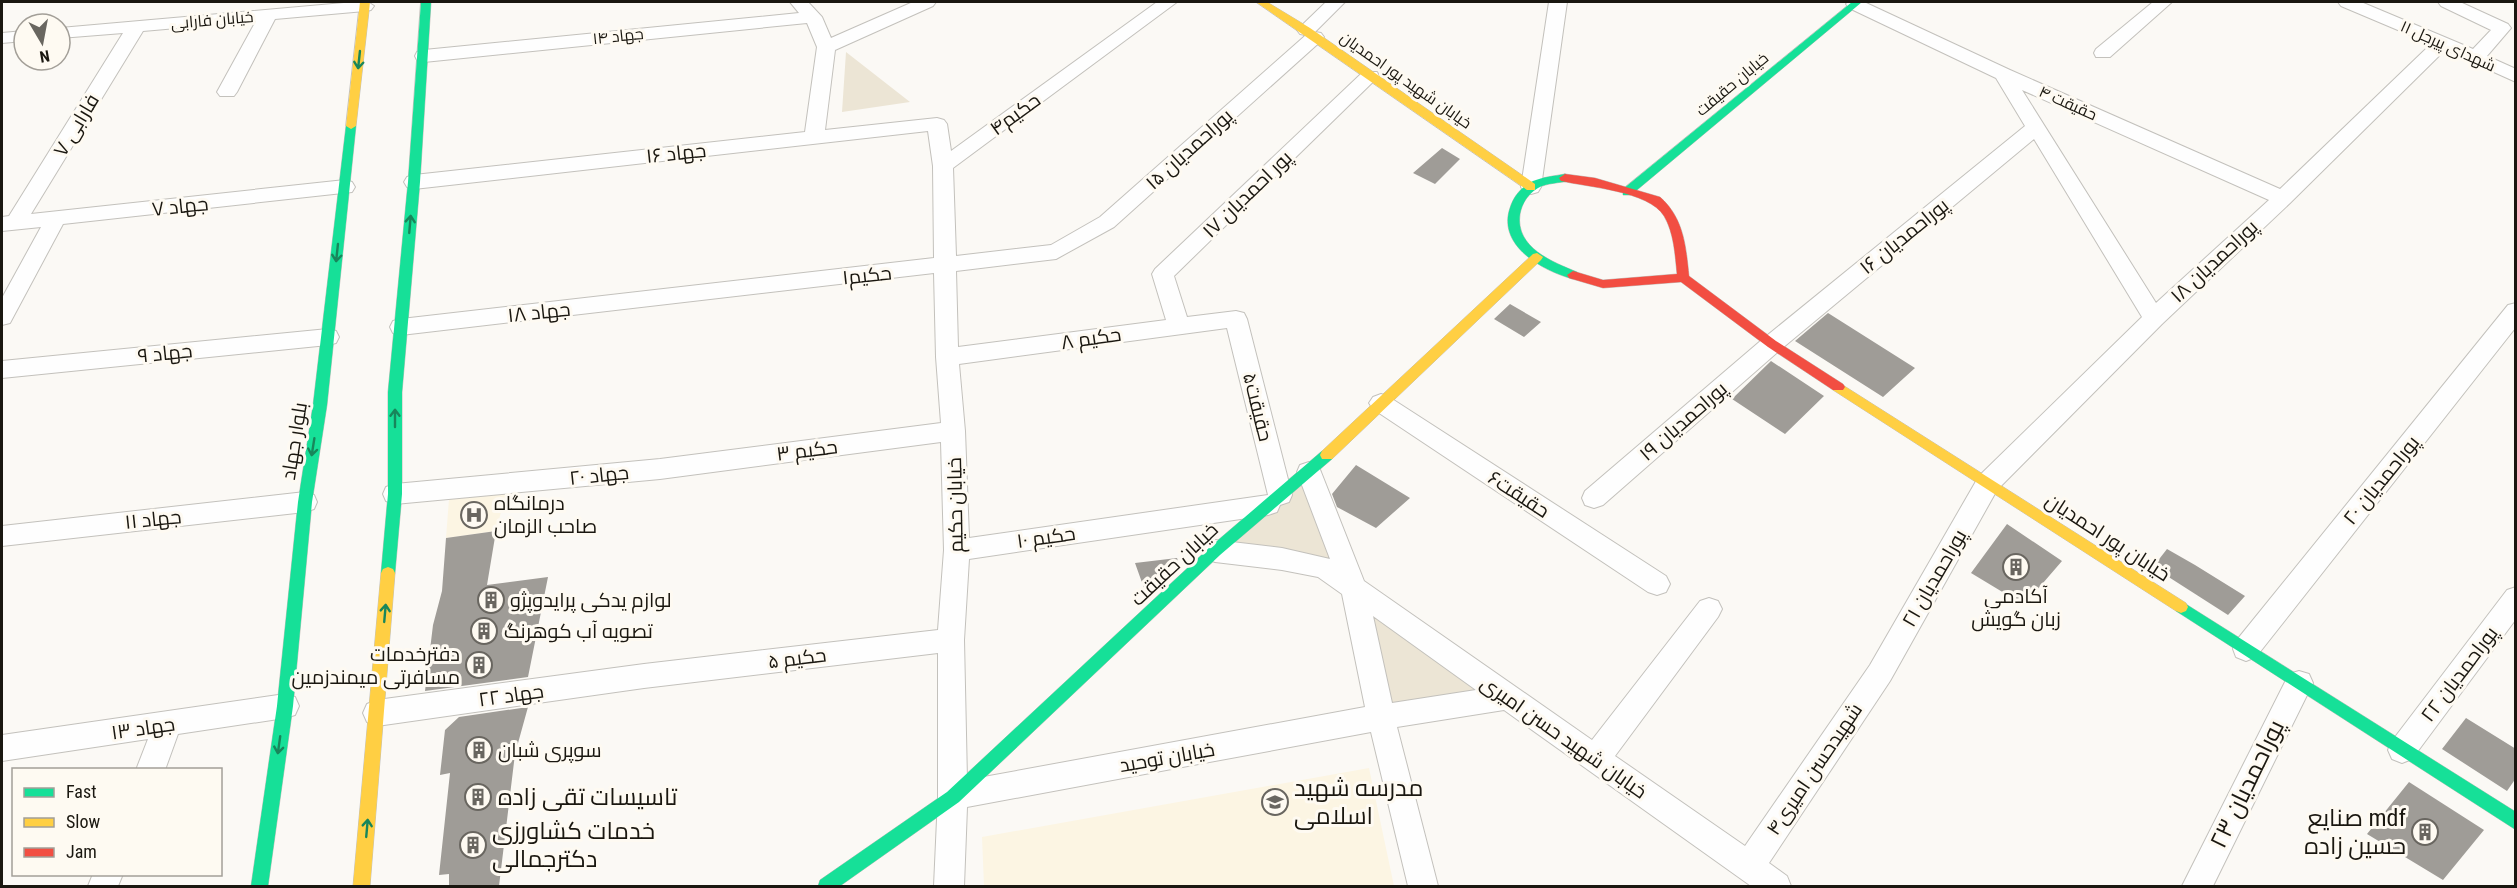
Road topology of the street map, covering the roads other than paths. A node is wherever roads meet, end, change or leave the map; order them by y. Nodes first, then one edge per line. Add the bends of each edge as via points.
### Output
1 (426, 2) edge
2 (799, 2) edge
3 (927, 2) edge
4 (1168, 2) edge
5 (1261, 2) edge
6 (1336, 2) edge
7 (1558, 2) edge
8 (2162, 2) edge
9 (2347, 2) edge
10 (2447, 2) edge
11 (1856, 3) edge
12 (365, 4) edge
13 (268, 16) junction
14 (813, 17) junction
15 (136, 27) junction
16 (72, 32) edge
17 (1310, 33) junction
18 (2443, 42) junction
19 (826, 47) junction
20 (2103, 53) dead end
21 (424, 56) junction
22 (2475, 58) junction
23 (2003, 74) junction
24 (1370, 76) junction
25 (2516, 76) edge
26 (227, 92) dead end
27 (937, 124) joint
28 (2035, 128) junction
29 (814, 138) junction
30 (943, 166) junction
31 (414, 182) junction
32 (345, 187) junction
33 (1530, 187) junction
34 (1627, 192) junction
35 (2283, 198) junction
36 (55, 220) junction
37 (8, 224) edge
38 (1056, 252) joint
39 (1537, 257) junction
40 (945, 266) junction
41 (1683, 278) junction
42 (677, 297) joint
43 (2516, 311) edge
44 (2, 317) edge
45 (2154, 318) junction
46 (1236, 319) joint
47 (1179, 326) junction
48 (401, 327) junction
49 (328, 337) junction
50 (1772, 344) junction
51 (947, 357) junction
52 (2, 370) edge
53 (1381, 404) junction
54 (953, 431) junction
55 (660, 469) joint
56 (1309, 472) junction
57 (1989, 483) junction
58 (395, 494) junction
59 (1594, 498) dead end
60 (1274, 500) junction
61 (304, 502) junction
62 (2, 536) edge
63 (957, 550) junction
64 (1215, 551) junction
65 (1657, 584) dead end
66 (1353, 586) junction
67 (2516, 598) edge
68 (1709, 609) dead end
69 (951, 640) junction
70 (2246, 649) junction
71 (1880, 673) joint
72 (644, 676) joint
73 (2299, 683) junction
74 (1507, 697) junction
75 (285, 706) junction
76 (377, 713) junction
77 (1381, 717) junction
78 (168, 725) junction
79 (2, 748) edge
80 (2402, 750) junction
81 (1595, 759) junction
82 (151, 768) edge
83 (953, 797) junction
84 (2516, 822) edge
85 (1749, 866) junction
86 (260, 886) edge
87 (361, 886) edge
88 (826, 886) edge
89 (949, 886) edge
90 (1423, 886) edge
91 (1776, 886) edge
92 (2197, 886) edge

1 - 21 street
2 - 14 street
3 - 19 street
4 - 30 street, حکیم۴
5 - 17 street, خیابان شهید پور احمدیان
6 - 17 street, پوراحمدیان ۱۵
7 - 33 street
8 - 20 street
9 - 18 street, شهدای پیرجل ۱۱
10 - 22 street via 2502,28
11 - 23 street, حقیقت ۴
11 - 34 street, خیابان حقیقت
12 - 13 street, خیابان فارابی
12 -> 32 street, بلوار جهاد
13 - 15 street, خیابان فارابی
13 - 26 street
14 - 19 street
14 - 21 street, جهاد ۱۴
15 - 16 street, خیابان فارابی
15 - 37 street, فارابی ۷
17 - 24 street, خیابان شهید پور احمدیان
17 - 38 street, پوراحمدیان ۱۵ via 1107,222
18 - 22 street, شهدای پیرجل ۱۱
18 - 35 street, پوراحمدیان ۱۸
19 - 29 street
21 - 31 street
22 - 25 street, شهدای پیرجل ۱۱
23 - 28 street
23 - 35 street, حقیقت ۴
24 - 33 street, خیابان شهید پور احمدیان
24 - 47 street, پور احمدیان ۱۷ via 1163,274
27 - 29 street, جهاد ۱۶
27 - 30 street, خیابان حکیم
28 - 45 street
28 - 50 street, پوراحمدیان ۱۶
29 - 31 street, جهاد ۱۶
30 - 40 street, خیابان حکیم
48 -> 31 street
32 - 36 street, جهاد ۷
32 -> 49 street, بلوار جهاد
33 - 34 street via 1565,178 1586,178
33 - 39 street via 1517,201 1512,215 1513,230
34 - 41 street via 1658,201 1670,216 1680,248
35 - 45 street, پوراحمدیان ۱۸
36 - 37 street, جهاد ۷
36 - 44 street
38 - 40 street, حکیم۱
39 - 41 street via 1597,283
39 - 53 street, خیابان حقیقت
40 - 42 street, حکیم۱
40 - 51 street, خیابان حکیم
41 - 50 street, خیابان پور احمدیان
42 - 48 street, جهاد ۱۸
43 - 70 street, پوراحمدیان ۲۰
45 - 57 street, پوراحمدیان ۱۸
46 - 47 street, حکیم ۸
46 - 60 street, حقیقت۵
47 - 51 street, حکیم ۸
58 -> 48 street via 395,392
49 - 52 street, جهاد ۹
49 -> 61 street, بلوار جهاد
50 - 57 street, خیابان پور احمدیان
50 - 59 street, پوراحمدیان ۱۹
51 - 54 street, خیابان حکیم
53 - 56 street, خیابان حقیقت
53 - 65 street, حقیقت۶
54 - 55 street, حکیم ۳
54 - 63 street, خیابان حکیم
55 - 58 street, جهاد ۲۰
56 - 60 street, خیابان حقیقت
56 - 66 street
57 - 70 street, خیابان پور احمدیان
57 - 71 street, پوراحمدیان ۲۱
76 -> 58 street
60 - 63 street, حکیم ۱۰
60 - 64 street, خیابان حقیقت
61 - 62 street, جهاد ۱۱
61 - 75 street, بلوار جهاد
63 - 69 street, خیابان حکیم
64 - 66 street, خیابان شهید حسن امیری via 1325,568
64 - 83 street, خیابان حقیقت
66 - 74 street, خیابان شهید حسن امیری
66 - 77 street
67 - 80 street, پوراحمدیان ۲۲
68 - 81 street
69 - 72 street, حکیم ۵
69 - 83 street, خیابان حکیم
70 - 73 street, خیابان پور احمدیان
71 - 85 street, شهیدحسن امیری۴
72 - 76 street, جهاد ۲۲
73 - 80 street, خیابان پور احمدیان
73 - 92 street, پوراحمدیان ۲۳
74 - 77 street, خیابان توحید
74 - 81 street, خیابان شهید حسن امیری
75 - 78 street, جهاد ۱۳
75 -> 86 street, بلوار جهاد
87 -> 76 street
77 - 83 street, خیابان توحید
77 - 90 street
78 - 79 street, جهاد ۱۳
78 - 82 street
80 - 84 street, خیابان پور احمدیان
81 - 85 street, خیابان شهید حسن امیری
83 - 88 street, خیابان حقیقت
83 - 89 street, خیابان حکیم
85 - 91 street, خیابان شهید حسن امیری

